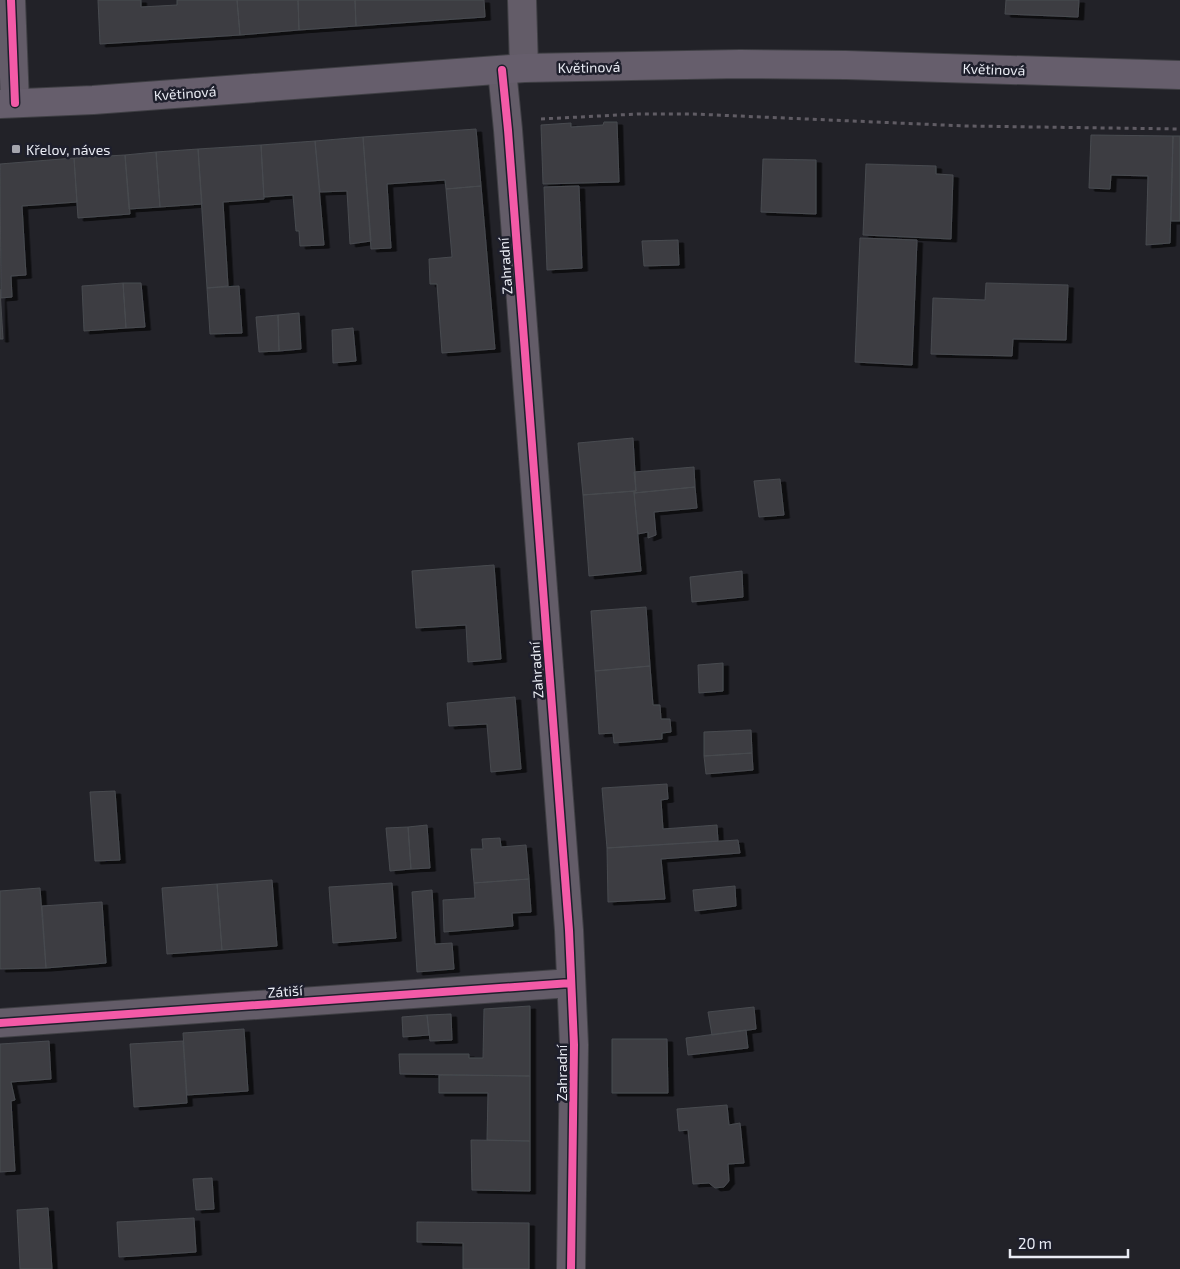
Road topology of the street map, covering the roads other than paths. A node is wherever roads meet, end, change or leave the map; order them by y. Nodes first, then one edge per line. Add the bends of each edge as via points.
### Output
1 (11, 0) edge
2 (522, 0) edge
3 (513, 69) junction
4 (1180, 75) edge
5 (8, 104) edge
6 (571, 983) junction
7 (0, 1023) edge
8 (572, 1269) edge

1 - 5 street
2 - 3 street, Zahradní
3 - 4 main road, Květinová via 740,64
3 - 5 main road, Květinová
3 - 6 street, Zahradní via 508,130
6 - 7 street, Zátiší
6 - 8 street, Zahradní via 574,1045

